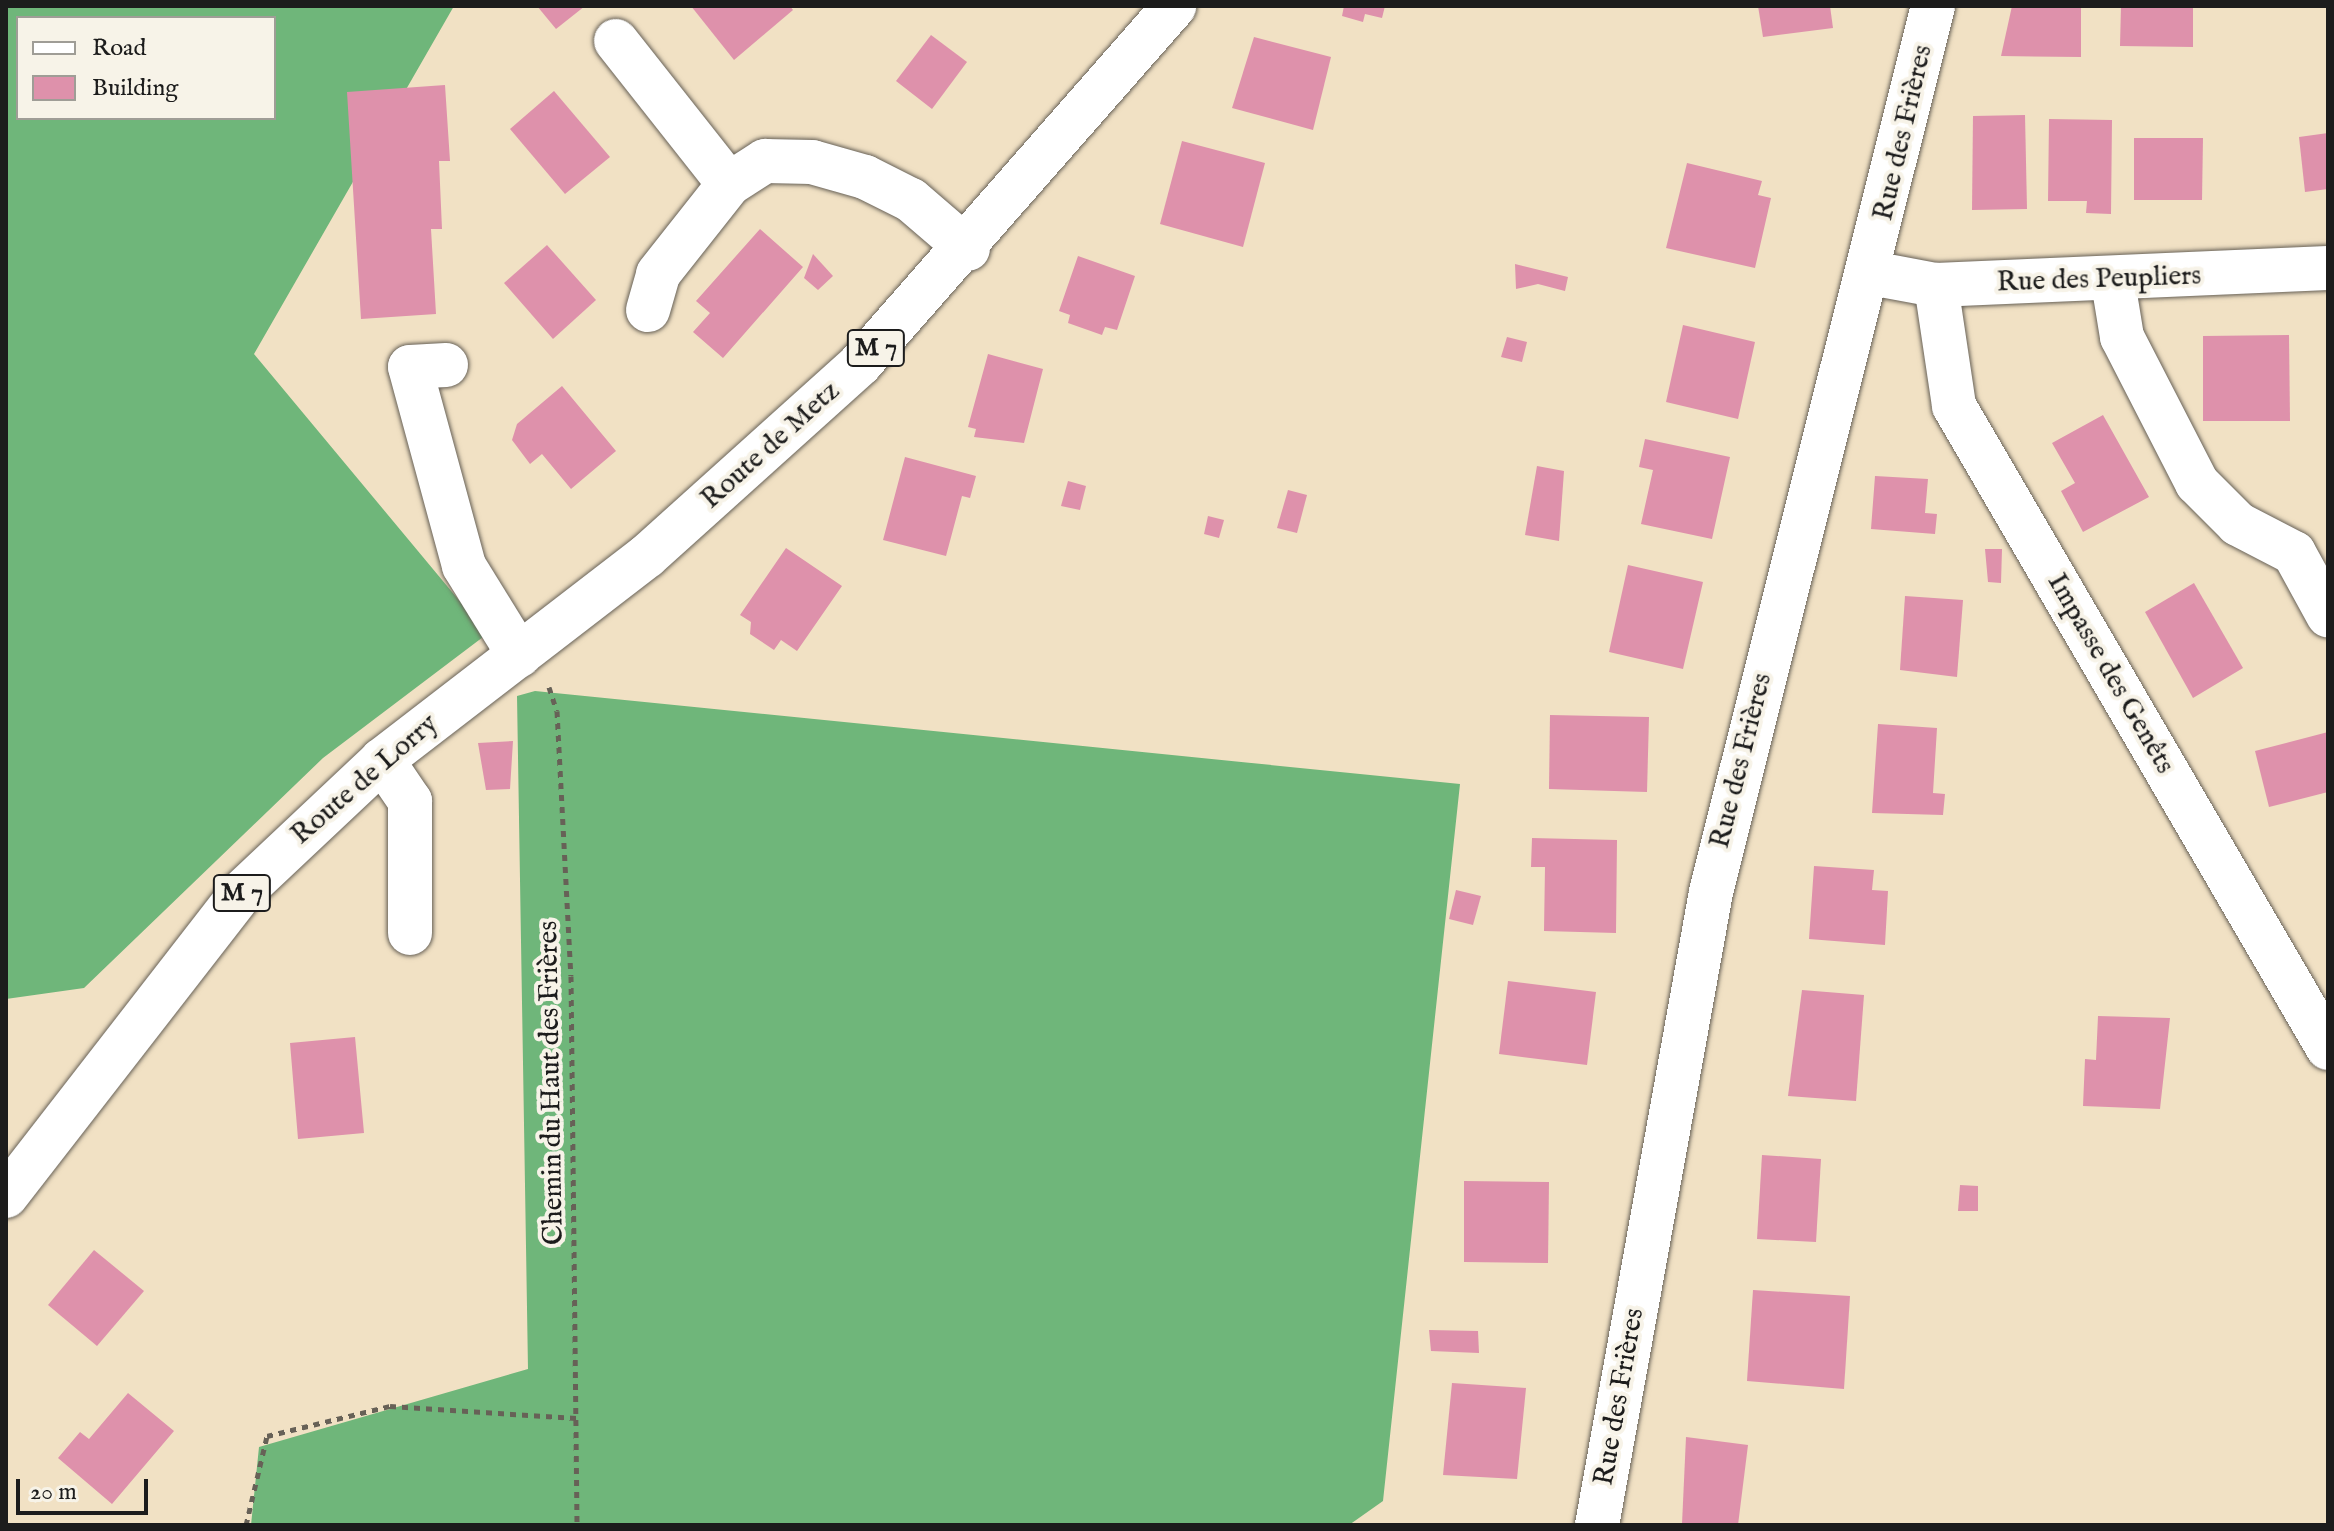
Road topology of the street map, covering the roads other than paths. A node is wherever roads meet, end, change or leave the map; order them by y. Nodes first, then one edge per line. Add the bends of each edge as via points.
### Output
1 (1174, 6) edge
2 (1933, 6) edge
3 (616, 41) dead end
4 (729, 184) junction
5 (968, 249) junction
6 (2328, 268) edge
7 (1871, 273) junction
8 (2113, 282) junction
9 (1936, 285) junction
10 (648, 310) dead end
11 (446, 365) dead end
12 (2328, 615) edge
13 (526, 650) junction
14 (382, 760) junction
15 (410, 933) dead end
16 (2328, 1048) edge
17 (6, 1196) edge
18 (1597, 1525) edge

1 - 5 street, Route de Metz / M 7
2 - 7 street, Rue des Frières
3 - 4 street
4 - 5 street via 765,161 812,162 911,200
4 - 10 street via 658,274
5 - 13 street, Route de Metz / M 7 via 758,461
6 - 8 street, Rue des Peupliers
7 - 9 street, Rue des Peupliers
7 - 18 street, Rue des Frières via 1711,892
8 - 9 street, Rue des Peupliers
8 - 12 street via 2122,337 2197,483 2238,524 2294,553
9 - 16 street, Impasse des Genêts via 1954,406
11 - 13 street via 410,367 464,566
13 - 14 street, Route de Lorry / M 7
14 - 15 street via 410,801
14 - 17 street, Route de Lorry / M 7 via 240,894

